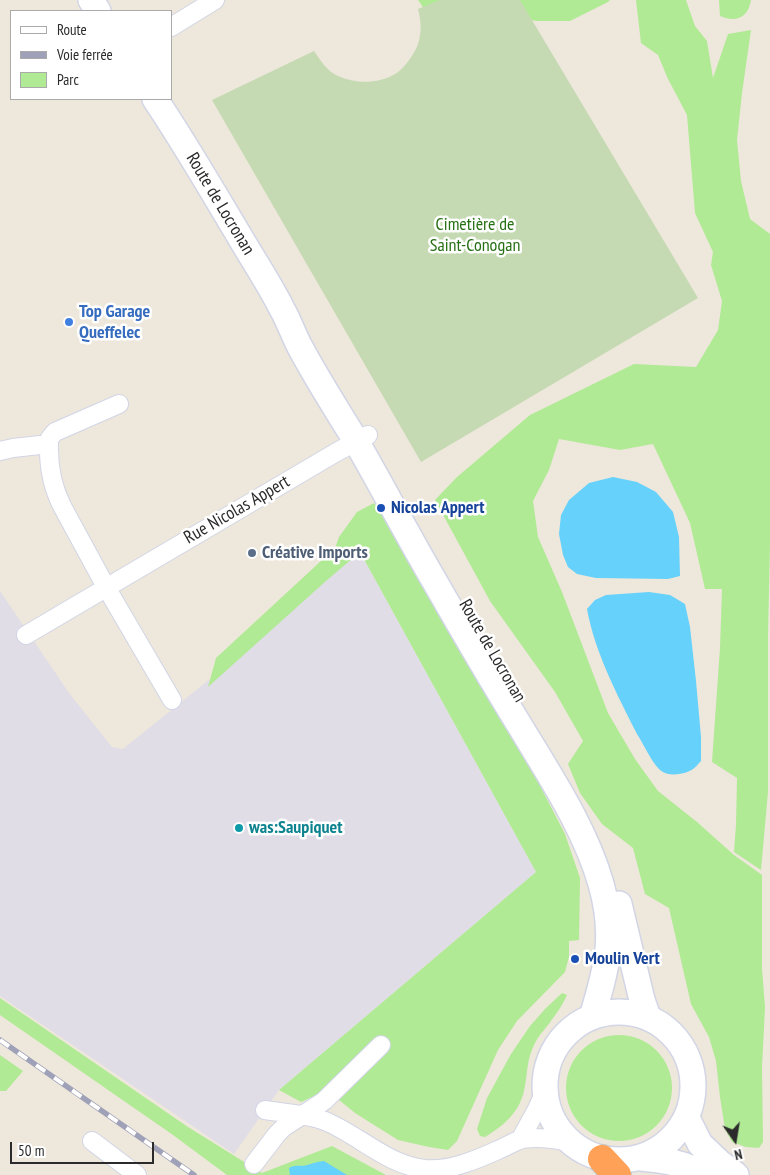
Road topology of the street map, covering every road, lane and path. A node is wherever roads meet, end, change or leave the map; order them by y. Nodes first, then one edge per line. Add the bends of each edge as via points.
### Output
1 (215, 0) edge
2 (172, 27) edge
3 (156, 100) edge
4 (119, 404) dead end
5 (362, 438) junction
6 (49, 444) junction
7 (0, 451) edge
8 (106, 587) junction
9 (26, 635) dead end
10 (172, 700) dead end
11 (592, 1017) junction
12 (648, 1017) junction
13 (380, 1045) dead end
14 (544, 1093) junction
15 (265, 1110) dead end
16 (302, 1116) junction
17 (687, 1118) junction
18 (520, 1140) junction
19 (92, 1141) dead end
20 (569, 1142) junction
21 (641, 1158) junction
22 (254, 1164) dead end
23 (609, 1167) edge
24 (425, 1172) edge
25 (138, 1175) edge
26 (706, 1175) edge
27 (736, 1175) edge

1 - 2 street
3 - 5 main road, Route de Locronan via 283,310 302,351
4 - 6 street via 55,432
5 - 8 street, Rue Nicolas Appert
5 - 11 main road, Route de Locronan via 415,548 548,772 588,849 601,884 609,925 608,954
5 - 12 main road, Route de Locronan via 481,633 590,823 614,882
6 - 7 street
6 - 8 street via 55,493
8 - 9 street, Rue Nicolas Appert
8 - 10 street
11 - 12 main road via 610,1012 630,1012
11 - 14 main road via 567,1032 556,1045 549,1060
12 - 17 main road via 678,1040 688,1058 693,1098
13 - 16 street via 324,1101
14 - 18 street
14 - 20 main road via 548,1111
15 - 16 street
16 - 22 street via 277,1134
16 - 24 street via 324,1121 392,1159
17 - 21 main road via 660,1149
17 - 27 main road via 700,1144
18 - 20 street
18 - 24 street via 465,1163
19 - 25 street
20 - 23 main road
21 - 23 main road via 621,1161
21 - 26 main road via 677,1163

